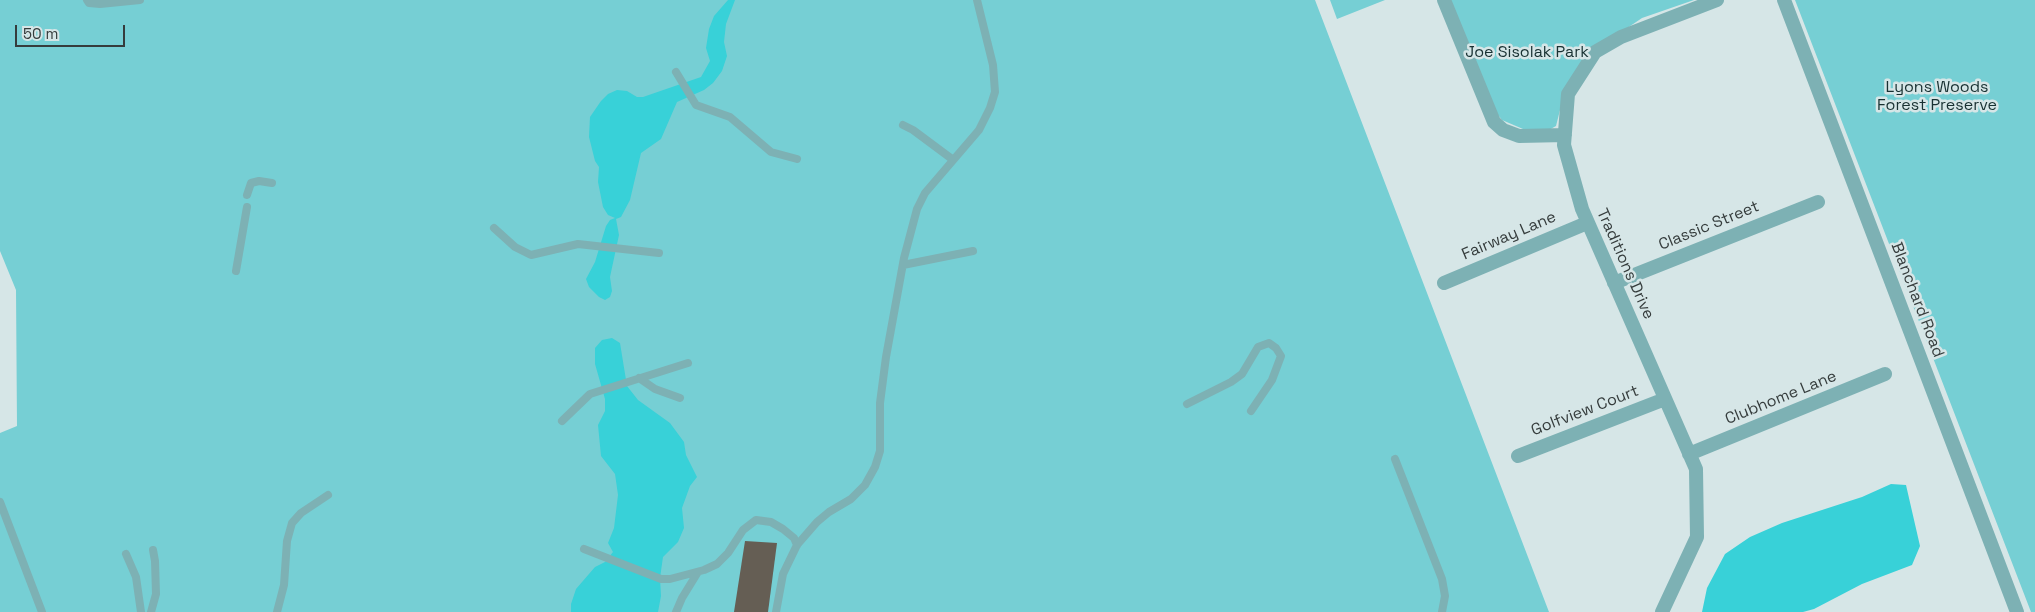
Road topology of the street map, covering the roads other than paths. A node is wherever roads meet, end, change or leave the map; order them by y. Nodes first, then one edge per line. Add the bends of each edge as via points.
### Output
1 (87, 0) edge
2 (140, 0) edge
3 (977, 0) edge
4 (1444, 0) edge
5 (1717, 0) edge
6 (1784, 0) edge
7 (676, 72) dead end
8 (902, 125) dead end
9 (1565, 135) junction
10 (797, 159) dead end
11 (952, 159) junction
12 (272, 183) dead end
13 (247, 195) dead end
14 (1818, 202) dead end
15 (247, 207) dead end
16 (1588, 222) junction
17 (494, 228) dead end
18 (973, 251) dead end
19 (659, 253) dead end
20 (903, 265) junction
21 (236, 271) dead end
22 (1444, 283) dead end
23 (1614, 283) junction
24 (688, 363) dead end
25 (1885, 374) dead end
26 (639, 378) junction
27 (680, 398) dead end
28 (1665, 399) junction
29 (1187, 404) dead end
30 (1251, 411) dead end
31 (562, 421) dead end
32 (1689, 454) junction
33 (1518, 456) dead end
34 (1395, 459) dead end
35 (328, 495) dead end
36 (0, 502) edge
37 (797, 545) junction
38 (584, 549) dead end
39 (152, 550) dead end
40 (126, 554) dead end
41 (698, 572) junction
42 (42, 612) edge
43 (141, 612) edge
44 (152, 612) edge
45 (277, 612) edge
46 (676, 612) edge
47 (776, 612) edge
48 (1442, 612) edge
49 (1662, 612) edge
50 (2017, 612) edge

1 - 2 lane via 100,4
3 - 11 lane via 993,64 995,92 979,130
4 - 9 street via 1494,122 1503,130 1519,136
5 - 9 street, Traditions Drive via 1621,37 1596,52 1568,94
6 - 50 street, Blanchard Road
7 - 10 lane via 696,105 730,118 772,152
8 - 11 lane
9 - 16 street, Traditions Drive via 1564,145
11 - 20 lane via 925,193
12 - 13 lane via 251,183
14 - 23 street, Classic Street
15 - 21 lane
16 - 22 street, Fairway Lane
16 - 23 street, Traditions Drive
17 - 19 lane via 515,247 531,255 578,244
18 - 20 lane
20 - 37 lane via 886,357 880,403 880,452 875,467 865,485 851,499 828,512
23 - 28 street, Traditions Drive
24 - 26 lane
25 - 32 street, Clubhome Lane
26 - 27 lane via 655,389
26 - 31 lane via 590,394
28 - 32 street, Traditions Drive
28 - 33 street, Golfview Court
29 - 30 lane via 1242,374 1258,347 1269,343 1281,356 1272,380
32 - 49 street, Traditions Drive via 1696,469 1697,537
34 - 48 lane via 1442,579 1445,596
35 - 45 lane via 292,523
36 - 42 lane
37 - 41 lane via 783,529 771,522 756,520 743,530 728,553 716,564
37 - 47 lane via 783,574
38 - 41 lane via 662,579
39 - 44 lane via 156,594
40 - 43 lane via 136,577
41 - 46 lane

